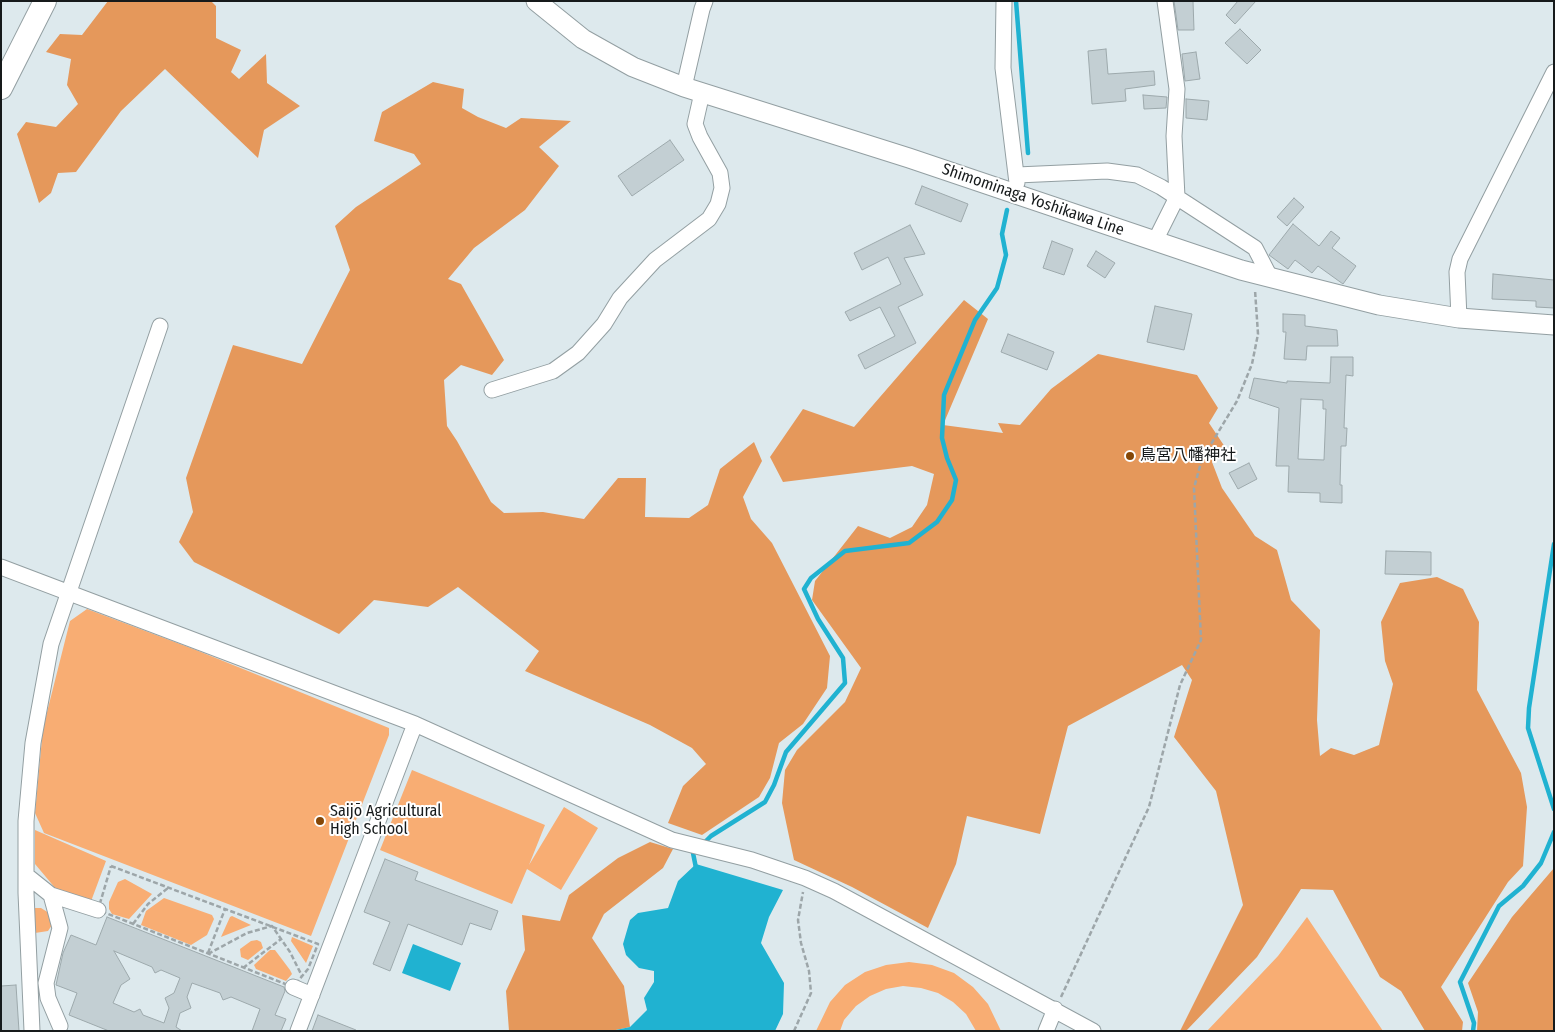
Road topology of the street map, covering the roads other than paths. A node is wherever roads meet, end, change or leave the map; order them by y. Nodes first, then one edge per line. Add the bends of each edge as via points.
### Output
1 (45, 1) edge
2 (536, 1) edge
3 (705, 1) edge
4 (1004, 1) edge
5 (1165, 1) edge
6 (1554, 72) edge
7 (684, 87) junction
8 (1, 88) edge
9 (702, 93) junction
10 (1017, 175) junction
11 (1017, 195) junction
12 (1177, 197) junction
13 (1155, 241) junction
14 (1262, 275) junction
15 (1459, 318) junction
16 (1554, 325) edge
17 (160, 326) dead end
18 (492, 390) dead end
19 (1, 567) edge
20 (67, 592) junction
21 (415, 724) junction
22 (26, 875) junction
23 (52, 895) junction
24 (98, 910) road end
25 (298, 982) road end
26 (312, 995) junction
27 (1056, 1009) junction
28 (64, 1029) edge
29 (32, 1031) edge
30 (298, 1031) edge
31 (1046, 1031) edge
32 (1093, 1031) edge

1 - 8 highway
2 - 7 main road, Shimominaga Yoshikawa Line via 583,39 633,67
3 - 7 street
4 - 10 street via 1003,68
5 - 12 street via 1177,89 1174,136
6 - 15 street via 1460,259 1457,272
7 - 9 main road, Shimominaga Yoshikawa Line
9 - 11 main road, Shimominaga Yoshikawa Line
9 - 18 street via 695,124 720,173 722,188 718,204 709,218 655,260 620,298 604,324 578,353 553,371
10 - 11 street
10 - 12 street via 1107,170 1137,175
11 - 13 main road, Shimominaga Yoshikawa Line
12 - 13 street
12 - 14 street via 1254,248
13 - 14 main road, Shimominaga Yoshikawa Line
14 - 15 main road, Shimominaga Yoshikawa Line via 1379,305
15 - 16 main road, Shimominaga Yoshikawa Line
17 - 20 street
19 - 20 street
20 - 21 street
20 - 22 street via 50,644 33,743 26,821
21 - 26 street
21 - 27 street via 672,840 806,878
22 - 23 street
22 - 29 street
23 - 24 street
23 - 28 street via 60,928 46,983 48,998
25 - 26 street
26 - 30 street
27 - 31 street
27 - 32 street

